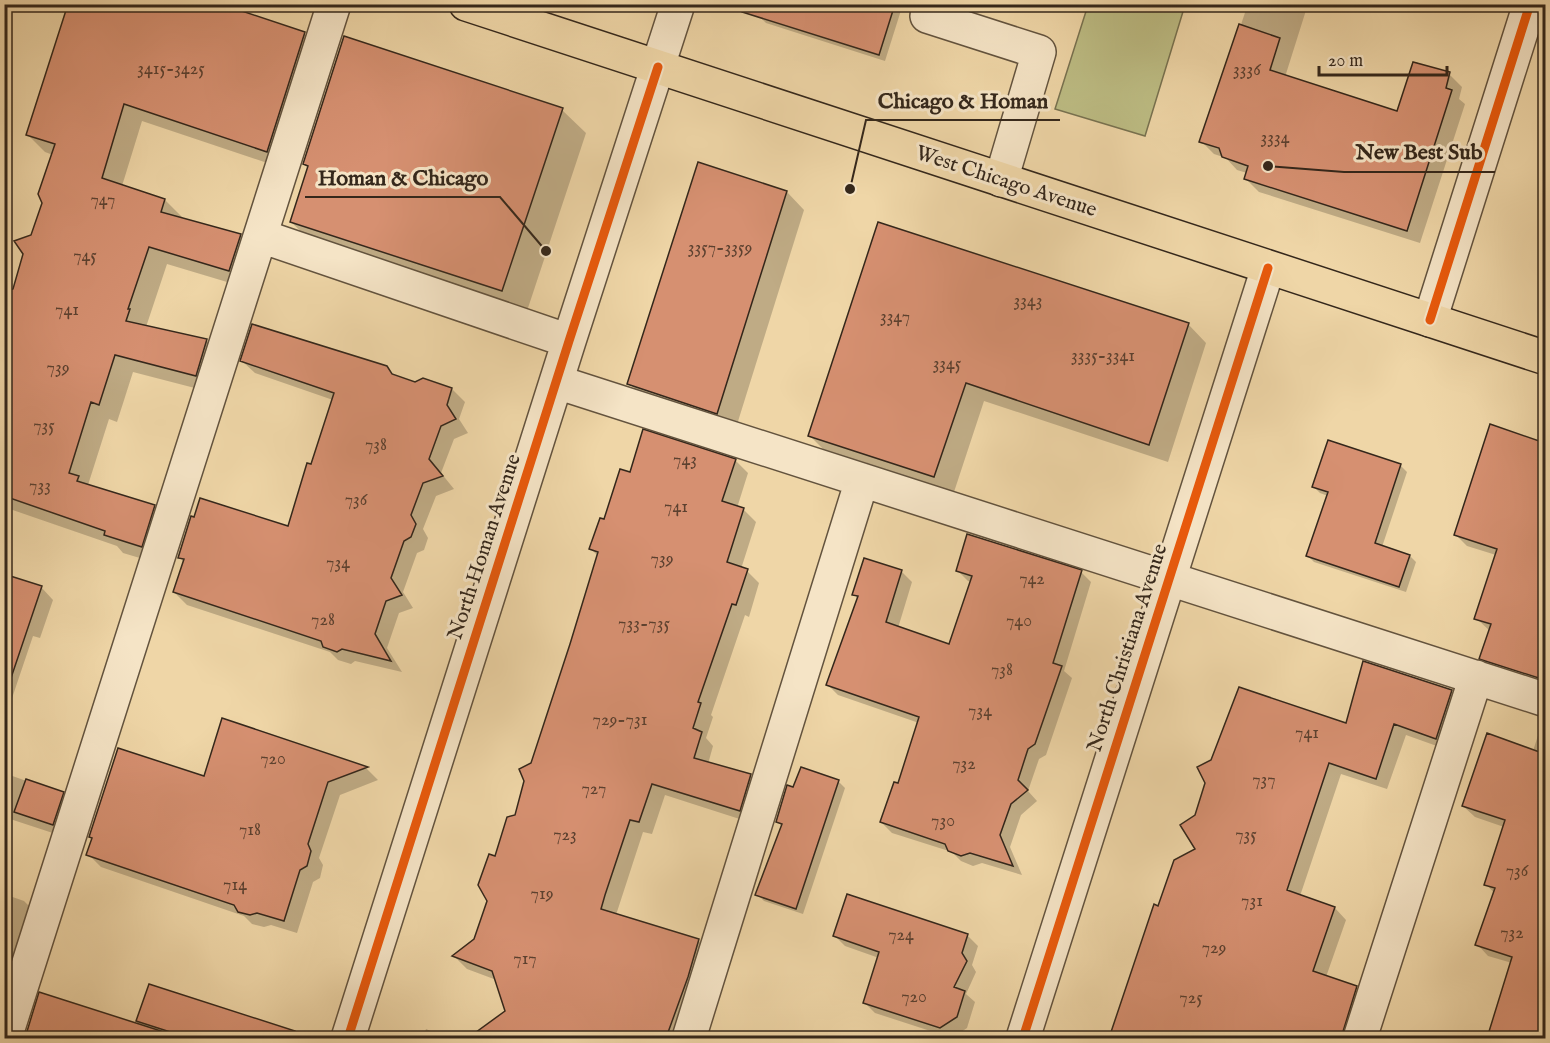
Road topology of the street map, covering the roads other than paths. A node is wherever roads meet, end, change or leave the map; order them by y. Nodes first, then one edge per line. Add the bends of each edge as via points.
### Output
1 (334, 4) edge
2 (466, 4) edge
3 (678, 4) edge
4 (1530, 4) edge
5 (927, 16) dead end
6 (658, 67) junction
7 (1001, 180) junction
8 (261, 236) junction
9 (1268, 268) junction
10 (1430, 320) junction
11 (569, 341) junction
12 (1545, 358) edge
13 (557, 382) junction
14 (862, 480) junction
15 (1169, 579) junction
16 (1476, 677) junction
17 (1545, 700) edge
18 (5, 1038) edge
19 (348, 1038) edge
20 (688, 1038) edge
21 (1023, 1038) edge
22 (1360, 1038) edge

1 - 8 street
2 - 6 main road, West Chicago Avenue
3 - 6 street, North Homan Avenue
4 - 10 street
5 - 7 street via 1039,52
6 - 7 main road, West Chicago Avenue
6 - 11 street, North Homan Avenue
7 - 9 main road, West Chicago Avenue
8 - 11 street
8 - 18 street
9 - 10 main road, West Chicago Avenue
9 - 15 street, North Christiana Avenue
10 - 12 main road, West Chicago Avenue
11 - 13 street, North Homan Avenue
13 - 14 street
13 - 19 street, North Homan Avenue
14 - 15 street
14 - 20 street
15 - 16 street
15 - 21 street, North Christiana Avenue
16 - 17 street
16 - 22 street

